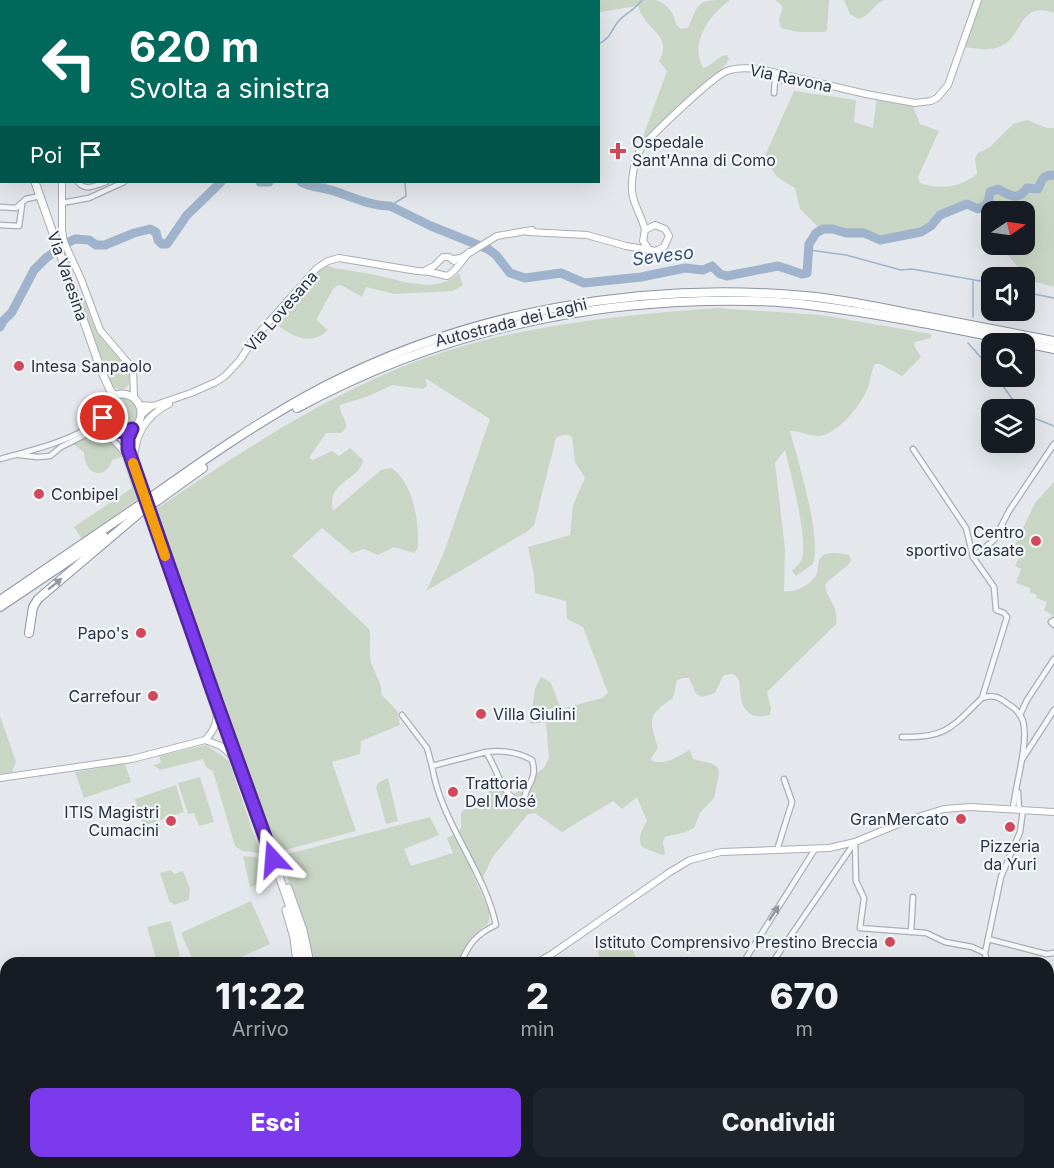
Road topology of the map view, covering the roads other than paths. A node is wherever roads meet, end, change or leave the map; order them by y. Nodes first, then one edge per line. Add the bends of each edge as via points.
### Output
1 (978, 0) edge
2 (773, 73) junction
3 (775, 80) junction
4 (789, 81) dead end
5 (774, 93) dead end
6 (35, 183) edge
7 (62, 183) edge
8 (79, 183) edge
9 (103, 183) edge
10 (122, 183) edge
11 (40, 196) junction
12 (62, 203) junction
13 (22, 205) junction
14 (0, 207) edge
15 (643, 221) junction
16 (0, 225) edge
17 (653, 225) junction
18 (645, 230) junction
19 (528, 232) junction
20 (644, 241) junction
21 (62, 247) junction
22 (648, 248) junction
23 (469, 252) junction
24 (453, 259) junction
25 (436, 263) junction
26 (455, 267) junction
27 (422, 271) junction
28 (439, 274) junction
29 (1054, 341) edge
30 (1054, 349) edge
31 (131, 393) junction
32 (191, 393) junction
33 (111, 397) junction
34 (139, 405) junction
35 (153, 406) junction
36 (102, 411) junction
37 (141, 415) junction
38 (132, 429) junction
39 (115, 430) junction
40 (85, 435) junction
41 (1054, 444) edge
42 (43, 446) junction
43 (128, 449) junction
44 (912, 449) dead end
45 (17, 454) junction
46 (44, 457) junction
47 (0, 459) edge
48 (135, 467) junction
49 (155, 498) junction
50 (142, 507) junction
51 (973, 557) junction
52 (40, 578) junction
53 (0, 600) edge
54 (0, 607) edge
55 (1054, 620) edge
56 (1054, 625) edge
57 (28, 633) dead end
58 (1054, 659) edge
59 (982, 698) junction
60 (216, 701) junction
61 (1054, 710) edge
62 (402, 715) dead end
63 (1020, 715) junction
64 (228, 731) junction
65 (214, 732) junction
66 (902, 737) dead end
67 (206, 740) junction
68 (486, 752) junction
69 (1022, 760) junction
70 (239, 762) junction
71 (432, 766) junction
72 (0, 778) edge
73 (784, 779) dead end
74 (1018, 810) junction
75 (1054, 812) edge
76 (855, 842) junction
77 (815, 849) junction
78 (777, 850) junction
79 (273, 859) junction
80 (913, 897) dead end
81 (911, 932) junction
82 (988, 939) junction
83 (985, 953) junction
84 (1054, 954) edge
85 (296, 957) edge
86 (303, 957) edge
87 (308, 957) edge
88 (464, 957) edge
89 (547, 957) edge
90 (747, 957) edge
91 (776, 957) edge
92 (986, 957) edge

1 - 2 street, Via Ravona via 948,86 931,101 915,103
2 - 3 street
2 - 15 street, Via Ravona via 744,68 717,76 642,147 631,192
3 - 4 street
3 - 5 street
6 - 11 main road, Via Varesina
7 - 12 street
8 - 9 street via 87,188
10 - 12 street via 89,198
11 - 13 street via 26,199
11 - 21 main road, Via Varesina
12 - 21 street
13 - 14 street
13 - 16 street via 19,226
15 - 17 street
15 - 18 street, Via Ravona
17 - 18 street
17 - 22 street via 665,229 669,240 661,250
18 - 20 street
19 - 20 street via 580,231 632,244
19 - 22 street via 587,235
19 - 23 street via 497,236
20 - 22 street
21 - 31 street via 100,330 133,369
21 - 33 main road, Via Varesina
23 - 24 street
23 - 26 street
24 - 25 street via 443,256
24 - 26 street
25 - 27 street
25 - 28 street
26 - 28 street via 450,275
27 - 28 street, Via Lovesana
27 - 32 street, Via Lovesana via 339,258 323,263 231,370
29 - 49 highway, Autostrada dei Laghi via 807,296 731,291 601,300 476,328 379,362 271,417
30 - 49 highway, Autostrada dei Laghi via 807,304 731,299 640,303 577,311 457,340 366,375 308,402
31 - 33 main road
31 - 34 main road
32 - 35 street, Via Lovesana
32 - 48 street via 160,409 144,424 135,447
33 - 36 main road
34 - 35 street, Via Lovesana
34 - 37 main road
35 - 37 street, Via Lovesana
36 - 39 main road via 103,418
36 - 42 street via 87,428
37 - 38 main road
38 - 39 main road
38 - 43 main road
39 - 40 street via 101,428
39 - 43 main road
40 - 46 street
40 - 48 street via 110,438
41 - 51 street via 994,540
42 - 45 street
42 - 46 street
43 - 48 main road
44 - 51 street via 966,528
45 - 46 street
45 - 47 street
48 - 60 main road
49 - 50 highway, Autostrada dei Laghi, bridge
50 - 52 highway, Autostrada dei Laghi
57 -> 50 highway via 38,599
51 - 59 street via 994,587 996,610 1006,617
52 - 53 highway, Autostrada dei Laghi
52 - 54 highway, Autostrada dei Laghi
55 - 56 street
58 - 63 street
59 - 63 street via 1000,698
59 - 66 street via 946,731
60 - 64 main road
60 - 65 street
61 - 69 street
62 - 71 street via 426,748
63 - 69 street via 1024,729
64 - 65 street
64 - 70 main road
65 - 67 street
67 - 70 street via 226,749
67 - 72 street via 132,759
68 - 68 street via 507,752 532,760 534,778 524,805 504,789
68 - 71 street
69 - 74 street
70 - 79 main road
71 - 88 street via 444,807 490,903 496,925 478,934
73 - 78 street via 792,802
74 - 75 street
74 - 76 street via 944,809
74 - 82 street via 1020,832 1001,877
76 - 77 street
76 - 81 street via 856,881 864,898 860,928
76 - 91 street
77 - 78 street
90 -> 77 street
78 - 89 street via 721,852 690,860
79 - 85 main road
79 - 86 main road via 296,924
79 - 87 main road via 297,913
80 - 81 street
81 - 83 street via 926,933
82 - 83 street
82 - 84 street
83 - 92 street

